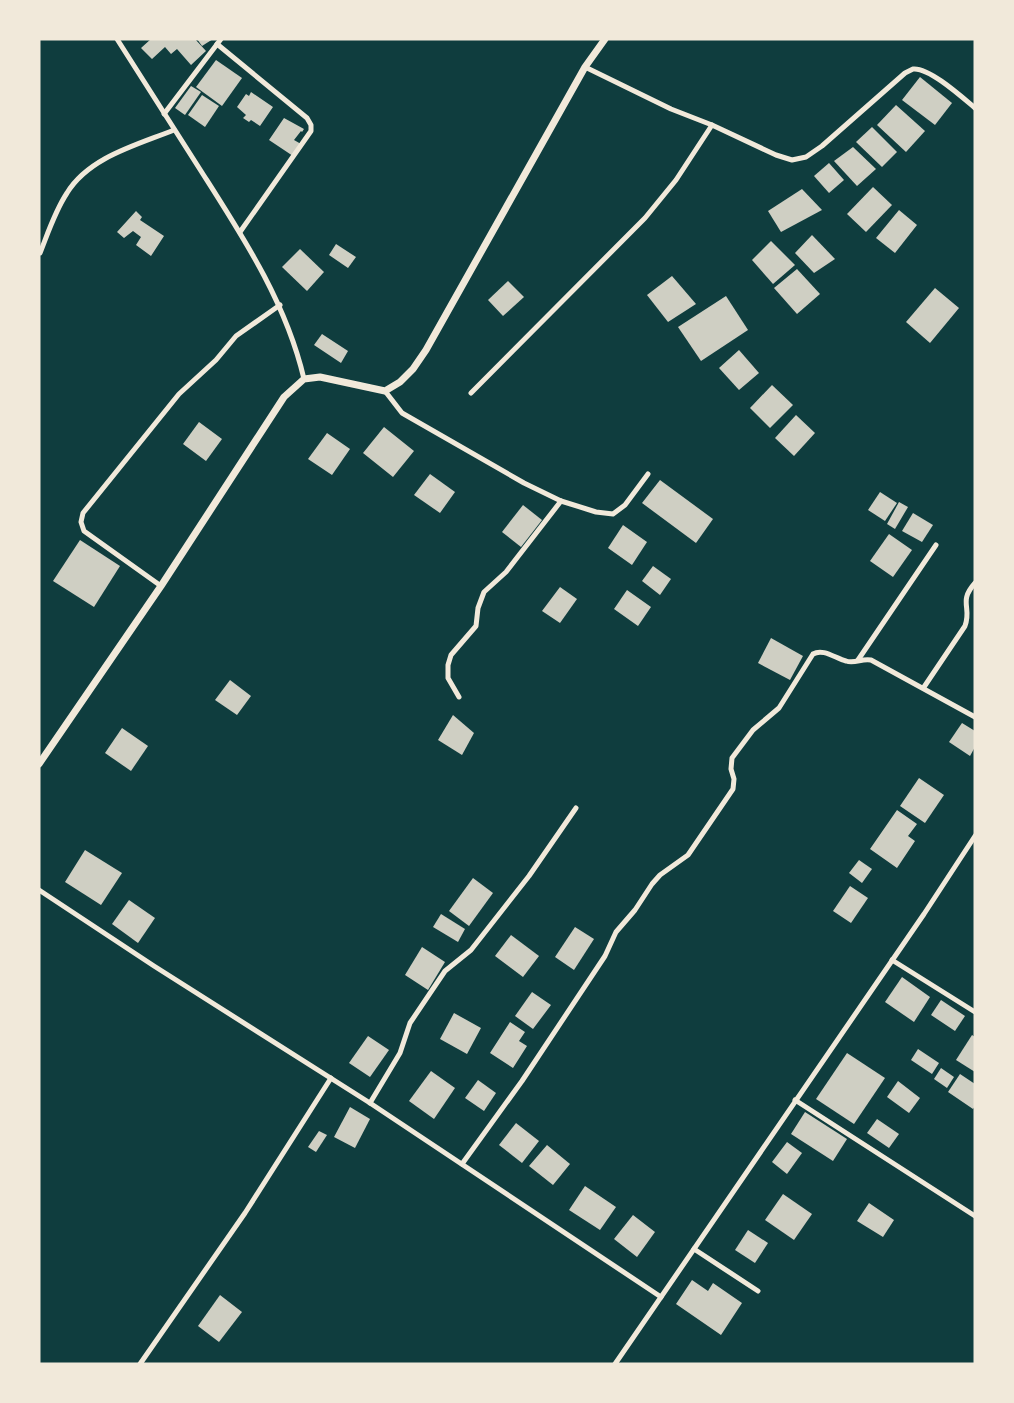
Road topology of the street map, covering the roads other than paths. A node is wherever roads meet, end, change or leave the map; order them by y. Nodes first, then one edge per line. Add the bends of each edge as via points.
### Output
1 (117, 39) edge
2 (605, 39) edge
3 (219, 42) edge
4 (585, 67) junction
5 (975, 108) edge
6 (164, 114) junction
7 (712, 125) junction
8 (174, 130) junction
9 (240, 232) junction
10 (40, 253) edge
11 (280, 305) junction
12 (304, 379) junction
13 (385, 391) junction
14 (471, 393) dead end
15 (648, 474) dead end
16 (561, 501) junction
17 (936, 545) dead end
18 (975, 583) edge
19 (161, 586) junction
20 (856, 662) junction
21 (924, 687) junction
22 (459, 698) dead end
23 (975, 717) edge
24 (39, 764) edge
25 (576, 808) dead end
26 (975, 836) edge
27 (39, 890) edge
28 (892, 960) junction
29 (975, 1012) edge
30 (331, 1078) junction
31 (795, 1100) junction
32 (370, 1103) junction
33 (462, 1164) junction
34 (975, 1216) edge
35 (694, 1249) junction
36 (758, 1290) dead end
37 (661, 1297) junction
38 (140, 1364) edge
39 (615, 1364) edge

1 - 6 street
2 - 4 street
3 - 6 street
3 - 9 street via 311,125 311,131
4 - 7 street via 643,97
4 - 13 street via 426,350 400,382
5 - 7 street via 924,71 913,69 806,157 792,160 776,155
6 - 8 street
7 - 14 street via 645,218
8 - 9 street
8 - 10 street via 102,161 81,175 66,194
9 - 11 street
11 - 12 street
11 - 19 street via 236,336 179,394 83,513 84,531
12 - 13 street via 320,376
12 - 19 street via 284,397
13 - 16 street via 402,413
15 - 16 street via 625,505 613,514
16 - 22 street via 506,572 484,591 476,626 451,655 448,665 448,678
17 - 20 street
18 - 21 street via 965,599 965,626
19 - 24 street
20 - 21 street via 871,660
20 - 33 street via 815,652 779,708 746,739 732,758 732,789 693,849 660,875 616,932 605,957
21 - 23 street
25 - 32 street via 471,950 445,970 410,1023 400,1053
26 - 28 street
27 - 30 street
28 - 29 street
28 - 31 street
30 - 32 street
30 - 38 street via 245,1213
31 - 34 street
31 - 35 street
32 - 33 street
33 - 37 street
35 - 36 street
35 - 37 street
37 - 39 street

